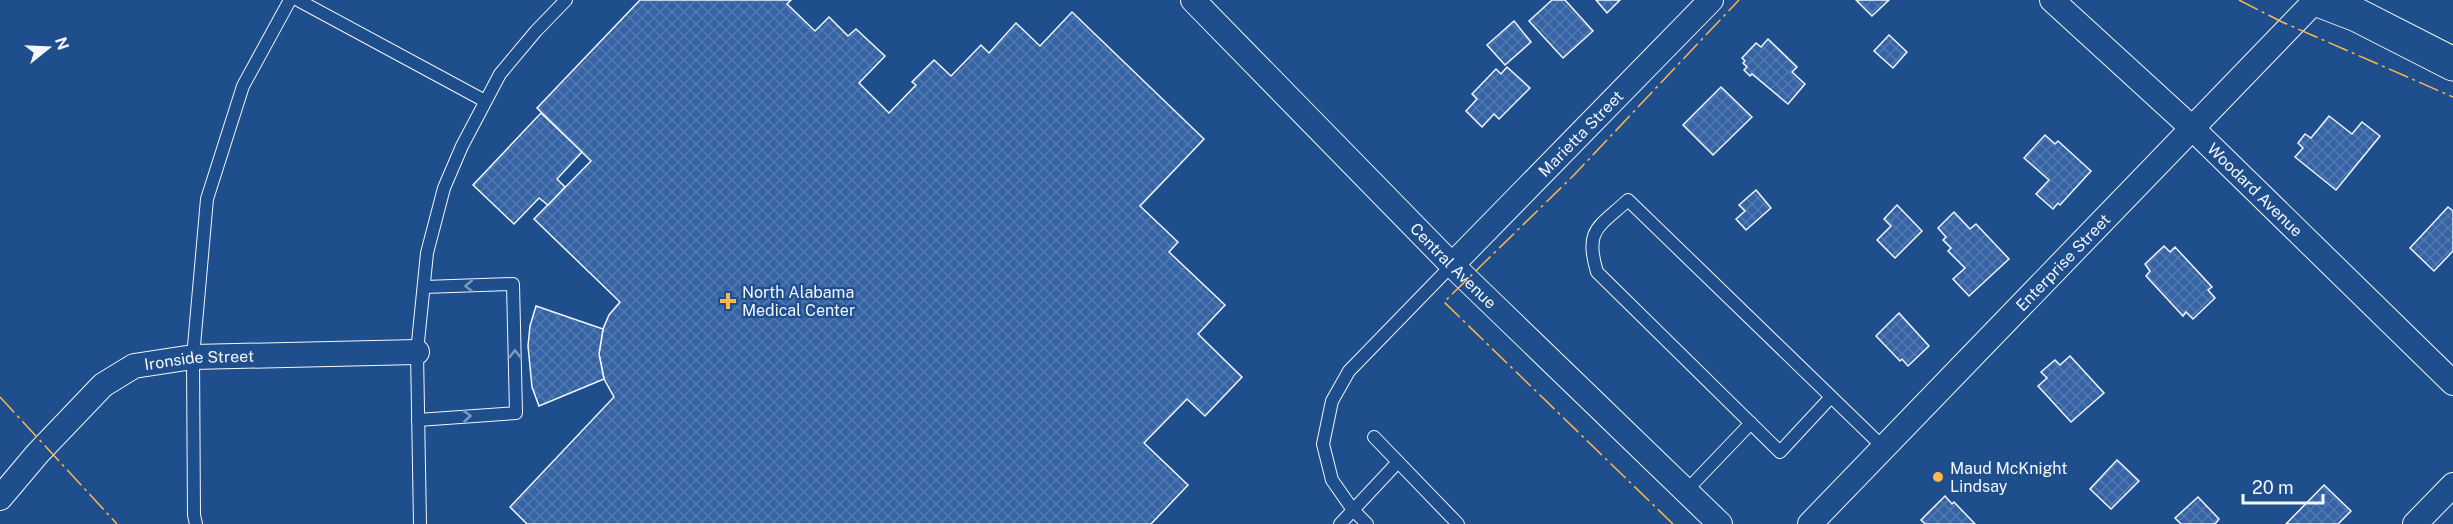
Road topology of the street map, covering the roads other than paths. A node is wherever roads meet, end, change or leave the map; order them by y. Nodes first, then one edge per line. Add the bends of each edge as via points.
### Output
1 (290, 0) edge
2 (298, 0) edge
3 (566, 0) edge
4 (1193, 0) edge
5 (1711, 0) edge
6 (2052, 0) edge
7 (2317, 0) edge
8 (2453, 64) edge
9 (485, 101) junction
10 (2192, 128) junction
11 (1452, 265) junction
12 (424, 287) junction
13 (417, 352) junction
14 (193, 357) junction
15 (2453, 383) edge
16 (1831, 397) junction
17 (418, 420) junction
18 (1751, 423) junction
19 (1374, 437) dead end
20 (1884, 448) junction
21 (1398, 462) junction
22 (2453, 485) edge
23 (1686, 491) junction
24 (0, 498) edge
25 (1353, 510) junction
26 (196, 524) edge
27 (420, 524) edge
28 (1340, 524) edge
29 (1367, 524) edge
30 (1458, 524) edge
31 (1720, 524) edge
32 (1810, 524) edge
33 (2415, 524) edge

1 - 14 lane via 243,86 207,199
2 - 9 lane
3 - 9 lane via 500,74
4 - 11 street, Central Avenue
5 - 11 street, Marietta Street
6 - 10 street, Woodard Avenue
7 - 8 main road via 2356,15
7 - 10 street, Enterprise Street
9 - 12 lane via 444,189
10 - 15 street, Woodard Avenue
10 - 20 street, Enterprise Street
11 - 23 street, Central Avenue
11 - 25 lane via 1348,371 1332,401 1323,444 1332,480
12 - 13 lane
17 -> 12 lane via 516,413 513,284
13 - 14 street, Ironside Street
13 - 17 lane
14 - 24 street, Ironside Street via 134,366 102,385
14 - 26 lane
16 - 18 lane via 1780,452
16 - 18 lane via 1628,200 1595,231 1591,250 1598,272
16 - 20 lane
17 - 27 lane
18 - 23 lane
19 - 21 lane
20 - 32 street, Enterprise Street
21 - 25 lane
21 - 30 lane
22 - 33 street
23 - 31 street, Central Avenue
25 - 28 lane
25 - 29 lane

